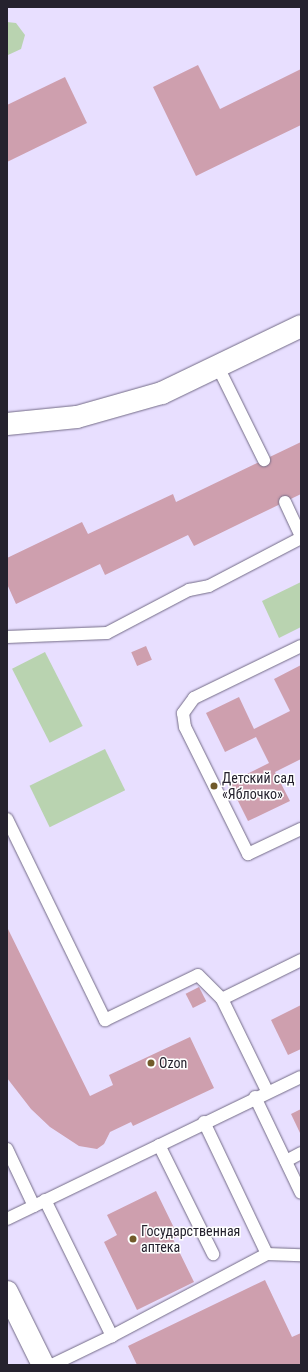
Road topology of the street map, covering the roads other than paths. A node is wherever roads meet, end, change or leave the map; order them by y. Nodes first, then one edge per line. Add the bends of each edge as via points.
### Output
1 (301, 326) edge
2 (218, 367) junction
3 (7, 424) edge
4 (264, 460) dead end
5 (285, 502) dead end
6 (301, 537) edge
7 (7, 636) edge
8 (301, 646) edge
9 (7, 819) edge
10 (301, 829) edge
11 (301, 960) edge
12 (222, 999) junction
13 (301, 1077) edge
14 (267, 1091) junction
15 (255, 1097) junction
16 (204, 1122) junction
17 (159, 1144) junction
18 (7, 1149) edge
19 (301, 1153) edge
20 (286, 1161) junction
21 (301, 1193) edge
22 (45, 1200) junction
23 (34, 1206) junction
24 (7, 1219) edge
25 (213, 1254) dead end
26 (267, 1254) junction
27 (301, 1256) edge
28 (7, 1292) edge
29 (112, 1336) junction
30 (43, 1365) edge
31 (52, 1365) edge

1 - 2 street
2 - 3 street via 162,393 77,417
2 - 4 lane
5 - 6 lane
6 - 7 lane via 209,586 189,590 107,633
8 - 10 lane via 194,698 184,713 185,727 248,854
9 - 12 lane via 105,1020 198,975
11 - 12 lane
12 - 14 lane
13 - 14 lane
14 - 15 lane
15 - 16 lane
15 - 20 lane
16 - 17 lane
16 - 26 lane
17 - 22 lane
17 - 25 lane
18 - 23 lane
19 - 20 lane
20 - 21 lane
22 - 23 lane
22 - 29 lane
23 - 24 lane
26 - 27 lane
26 - 29 lane
28 - 30 street
29 - 31 lane

